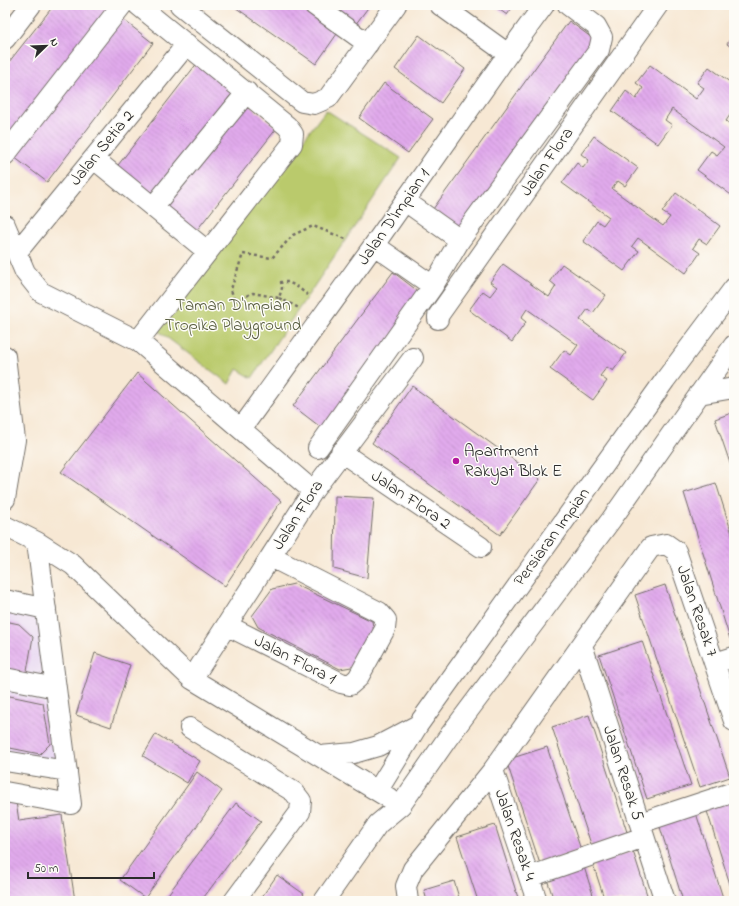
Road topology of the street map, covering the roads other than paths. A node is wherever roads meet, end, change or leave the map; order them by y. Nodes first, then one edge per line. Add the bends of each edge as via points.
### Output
1 (31, 5) edge
2 (122, 5) edge
3 (138, 5) edge
4 (180, 5) edge
5 (314, 5) edge
6 (396, 5) edge
7 (440, 5) edge
8 (544, 5) edge
9 (568, 5) edge
10 (658, 5) edge
11 (5, 39) edge
12 (187, 44) junction
13 (368, 44) junction
14 (508, 54) junction
15 (246, 92) junction
16 (5, 155) edge
17 (94, 158) junction
18 (405, 201) junction
19 (153, 207) junction
20 (5, 225) edge
21 (460, 240) junction
22 (374, 246) junction
23 (207, 251) junction
24 (17, 252) junction
25 (434, 286) junction
26 (734, 288) edge
27 (438, 319) dead end
28 (138, 341) junction
29 (734, 345) edge
30 (5, 356) edge
31 (413, 358) dead end
32 (734, 388) edge
33 (699, 394) junction
34 (241, 429) junction
35 (10, 438) edge
36 (318, 448) dead end
37 (341, 452) junction
38 (313, 491) junction
39 (5, 499) edge
40 (5, 526) edge
41 (37, 542) junction
42 (481, 547) dead end
43 (271, 557) junction
44 (5, 600) edge
45 (46, 609) junction
46 (228, 626) junction
47 (582, 645) junction
48 (734, 657) edge
49 (715, 663) junction
50 (5, 678) edge
51 (192, 679) junction
52 (56, 688) junction
53 (734, 722) edge
54 (418, 725) junction
55 (190, 728) dead end
56 (320, 756) junction
57 (5, 761) edge
58 (493, 770) junction
59 (67, 772) junction
60 (378, 790) junction
61 (5, 792) edge
62 (734, 792) edge
63 (401, 805) junction
64 (378, 824) junction
65 (642, 830) junction
66 (530, 877) junction
67 (234, 901) edge
68 (324, 901) edge
69 (408, 901) edge
70 (538, 901) edge
71 (665, 901) edge

1 - 11 street
2 - 16 street
3 - 12 street
4 - 13 street via 302,102 314,104 328,98
5 - 13 street
6 - 13 street
7 - 14 street
8 - 14 street, Jalan D'Impian 1
9 - 21 street via 596,26 602,38 599,50
10 - 27 street, Jalan Flora
12 - 15 street
12 - 17 street, Jalan Setia 2
14 - 18 street, Jalan D'Impian 1
15 - 19 street
15 - 23 street via 287,126 294,134 292,144
17 - 19 street
17 - 24 street, Jalan Setia 2
18 - 21 street
18 - 22 street, Jalan D'Impian 1
19 - 23 street
20 - 24 street
21 - 25 street
22 - 25 street
22 - 34 street, Jalan D'Impian 1
23 - 28 street
24 - 28 street via 25,272 42,292
25 - 36 street
26 - 54 street, Persiaran Impian via 665,380
28 - 34 street
29 - 33 street
30 - 35 street
31 - 37 street, Jalan Flora
32 - 33 street
33 - 63 street via 611,520 447,739
34 - 38 street
35 - 39 street
37 - 38 street, Jalan Flora
37 - 42 street, Jalan Flora 2
38 - 43 street, Jalan Flora
40 - 41 street
41 - 45 street
41 - 51 street via 73,565
43 - 46 street, Jalan Flora
43 - 46 street, Jalan Flora 1 via 379,612 386,620 385,629 358,678 350,685 340,683
44 - 45 street
45 - 52 street
46 - 51 street, Jalan Flora
47 - 49 street, Jalan Resak 7 via 651,547 666,544 676,551
47 - 58 street
47 - 65 street, Jalan Resak 5
48 - 49 street
49 - 53 street, Jalan Resak 7
50 - 52 street
51 - 56 street
52 - 59 street
54 - 56 street via 378,746 354,753
54 - 60 street, Persiaran Impian
55 - 67 street via 294,792 301,801 300,812
56 - 60 street
57 - 59 street
58 - 66 street, Jalan Resak 4
58 - 69 street via 413,869 406,886
59 - 61 street via 71,804
60 - 63 street
60 - 64 street
62 - 65 street
63 - 64 street
64 - 68 street
65 - 66 street
65 - 71 street, Jalan Resak 5
66 - 70 street, Jalan Resak 4

